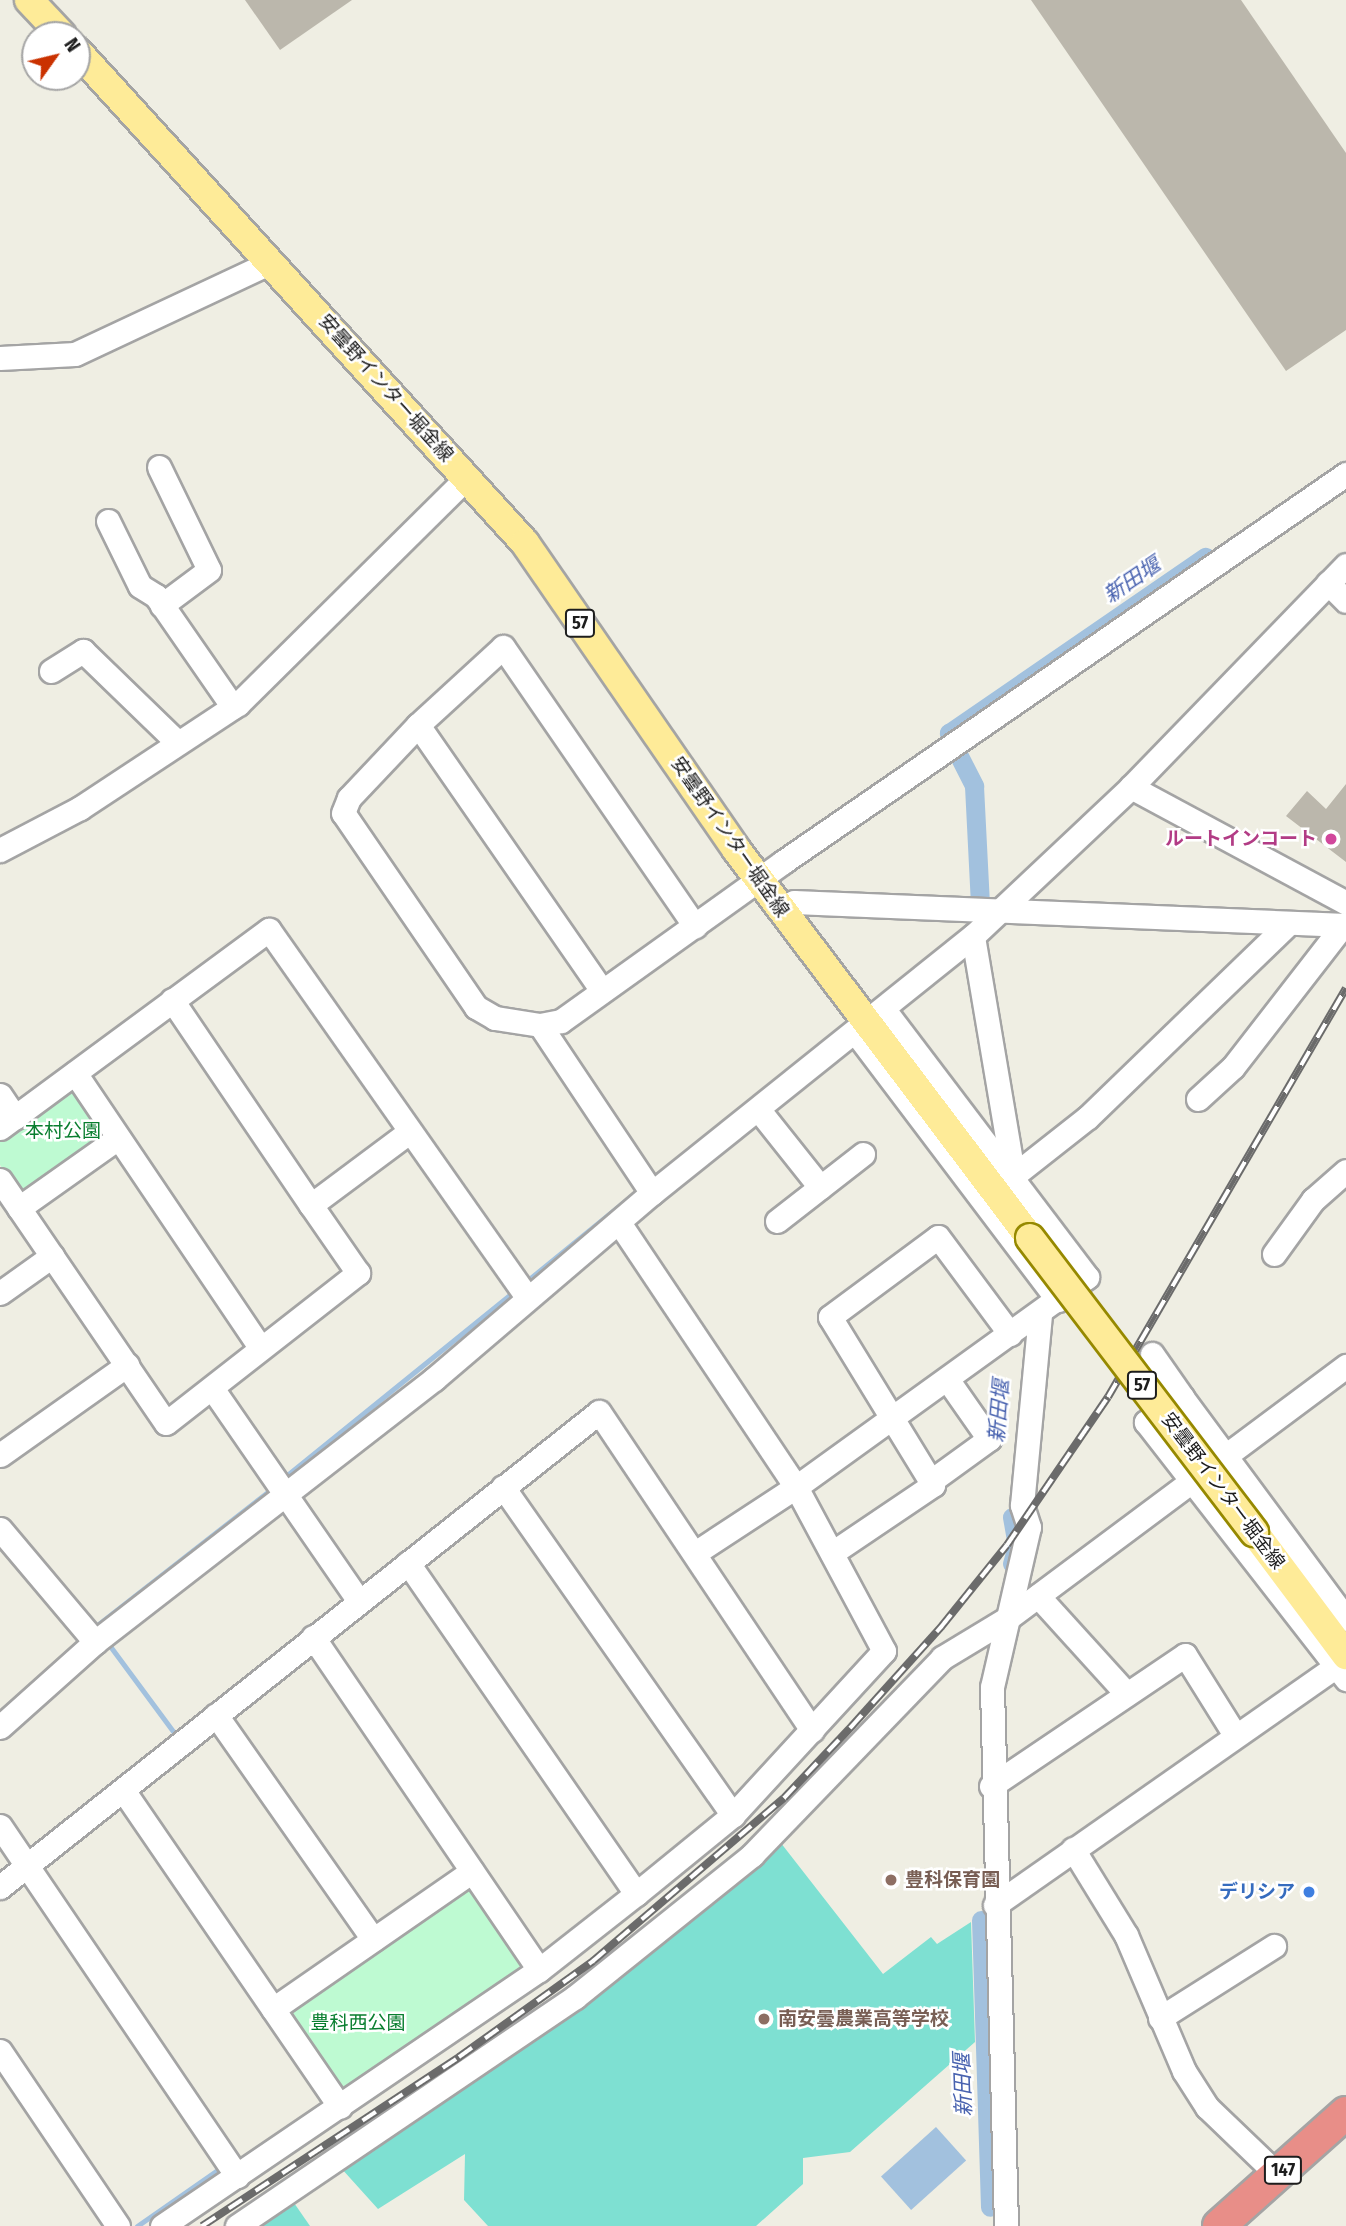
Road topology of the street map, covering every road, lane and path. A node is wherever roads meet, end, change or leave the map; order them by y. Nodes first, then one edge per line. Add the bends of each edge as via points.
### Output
1 (29, 0) edge
2 (49, 21) edge
3 (91, 66) edge
4 (271, 262) junction
5 (0, 358) edge
6 (159, 467) dead end
7 (1346, 474) edge
8 (467, 477) junction
9 (108, 521) dead end
10 (1346, 565) edge
11 (1328, 583) junction
12 (1346, 601) edge
13 (162, 605) junction
14 (51, 671) dead end
15 (233, 707) junction
16 (418, 725) junction
17 (178, 743) junction
18 (1131, 787) junction
19 (0, 850) edge
20 (760, 881) junction
21 (780, 910) junction
22 (1002, 913) junction
23 (1345, 918) edge
24 (1288, 924) junction
25 (695, 926) junction
26 (973, 936) junction
27 (602, 991) junction
28 (172, 1000) junction
29 (869, 1023) junction
30 (540, 1025) junction
31 (75, 1073) junction
32 (0, 1095) edge
33 (1198, 1099) dead end
34 (758, 1109) junction
35 (8, 1122) edge
36 (410, 1132) junction
37 (118, 1138) junction
38 (863, 1154) dead end
39 (1346, 1171) edge
40 (1013, 1176) junction
41 (0, 1180) edge
42 (820, 1187) junction
43 (652, 1193) junction
44 (311, 1205) junction
45 (19, 1208) junction
46 (777, 1221) dead end
47 (618, 1223) junction
48 (1274, 1254) dead end
49 (52, 1255) junction
50 (0, 1293) edge
51 (527, 1297) junction
52 (1049, 1307) junction
53 (1010, 1334) junction
54 (260, 1347) junction
55 (1152, 1354) dead end
56 (127, 1365) junction
57 (1346, 1366) edge
58 (947, 1379) junction
59 (212, 1388) junction
60 (1182, 1397) junction
61 (893, 1418) junction
62 (0, 1455) edge
63 (1226, 1459) junction
64 (931, 1481) junction
65 (1193, 1483) junction
66 (503, 1487) junction
67 (796, 1487) junction
68 (285, 1494) junction
69 (0, 1529) edge
70 (695, 1553) junction
71 (832, 1553) junction
72 (408, 1563) junction
73 (1038, 1596) junction
74 (359, 1601) junction
75 (1008, 1618) junction
76 (1346, 1619) edge
77 (313, 1637) junction
78 (95, 1642) junction
79 (1343, 1665) edge
80 (1127, 1694) junction
81 (216, 1715) junction
82 (0, 1727) edge
83 (812, 1730) junction
84 (1235, 1735) junction
85 (991, 1786) junction
86 (123, 1790) junction
87 (733, 1815) junction
88 (0, 1826) edge
89 (1073, 1849) junction
90 (27, 1865) junction
91 (472, 1871) junction
92 (0, 1887) edge
93 (636, 1894) junction
94 (995, 1905) junction
95 (373, 1939) junction
96 (1274, 1947) dead end
97 (539, 1970) junction
98 (273, 2009) junction
99 (1160, 2018) junction
100 (0, 2051) edge
101 (340, 2107) junction
102 (1346, 2113) edge
103 (1278, 2175) junction
104 (237, 2176) junction
105 (118, 2226) edge
106 (162, 2226) edge
107 (237, 2226) edge
108 (1006, 2226) edge
109 (1219, 2226) edge

1 - 2 main road
3 - 4 main road, 安曇野インター堀金線 / 57
4 - 5 street via 75,354
4 - 8 main road, 安曇野インター堀金線 / 57
6 - 13 street via 209,570
7 - 20 street
8 - 15 street
8 - 20 main road, 安曇野インター堀金線 / 57 via 526,543
9 - 13 street via 140,586
10 - 11 street
11 - 12 street
11 - 18 street
13 - 15 street
14 - 17 street via 83,651
15 - 17 street
16 - 25 street via 503,647
16 - 27 street
16 - 30 street via 349,798 343,813 476,1007 495,1018
17 - 19 street via 80,808
18 - 22 street
18 - 23 street
20 - 21 main road, 安曇野インター堀金線 / 57
20 - 25 street
21 - 22 street via 794,902
21 - 29 main road, 安曇野インター堀金線 / 57
22 - 24 street
22 - 26 street
23 - 24 street
23 - 33 street via 1233,1067
24 - 40 street via 1088,1117
25 - 27 street
26 - 29 street
26 - 40 street
27 - 30 street via 561,1021
28 - 31 street
28 - 36 street via 269,930
28 - 44 street
29 - 34 street
29 - 40 street
29 - 52 street
29 - 79 main road, 安曇野インター堀金線 / 57, bridge via 1254,1532
30 - 43 street
31 - 35 street
31 - 37 street
32 - 35 street
34 - 42 street
34 - 43 street
36 - 44 street
36 - 51 street
37 - 45 street
37 - 54 street
38 - 42 street
39 - 48 street via 1313,1200
40 - 52 street via 1087,1277
41 - 45 street
42 - 46 street
43 - 47 street
44 - 54 street via 358,1273
45 - 49 street
47 - 51 street
47 - 67 street
49 - 50 street
49 - 56 street
51 - 68 street via 434,1379
52 - 53 street
52 - 75 street via 1022,1505 1029,1527
53 - 58 street
53 - 61 street via 938,1237 830,1317
54 - 59 street
55 - 60 street
56 - 59 street via 166,1423
56 - 62 street
57 - 63 street
58 - 61 street
58 - 64 street via 989,1439
59 - 68 street
60 - 63 street
60 - 65 street via 1146,1422
61 - 64 street
61 - 67 street
63 - 65 street
63 - 76 street
64 - 71 street via 933,1485
65 - 73 street
65 - 79 street
66 - 70 street via 598,1412
66 - 72 street
66 - 87 street
67 - 70 street
67 - 71 street
68 - 74 street
68 - 78 street
69 - 78 street
70 - 83 street
71 - 83 street via 884,1651
72 - 74 street
72 - 93 street
73 - 75 street
73 - 80 street
74 - 77 street
75 - 85 street via 992,1687
75 - 107 street via 942,1658 752,1855 575,1997
77 - 81 street
77 - 91 street
78 - 82 street
79 - 84 street
80 - 84 street via 1185,1655
80 - 85 street
81 - 86 street
81 - 95 street
83 - 87 street
84 - 89 street
85 - 94 street
86 - 90 street
86 - 98 street
87 - 93 street
88 - 90 street
89 - 94 street
89 - 99 street via 1126,1935
90 - 92 street
90 - 104 street
91 - 95 street
91 - 97 street
93 - 97 street
94 - 108 street
95 - 98 street
96 - 99 street
97 - 101 street
98 - 101 street
99 - 103 street via 1184,2071 1207,2107
100 - 105 street
101 - 104 street
102 - 103 highway, 147
103 - 109 highway, 147
104 - 106 street

